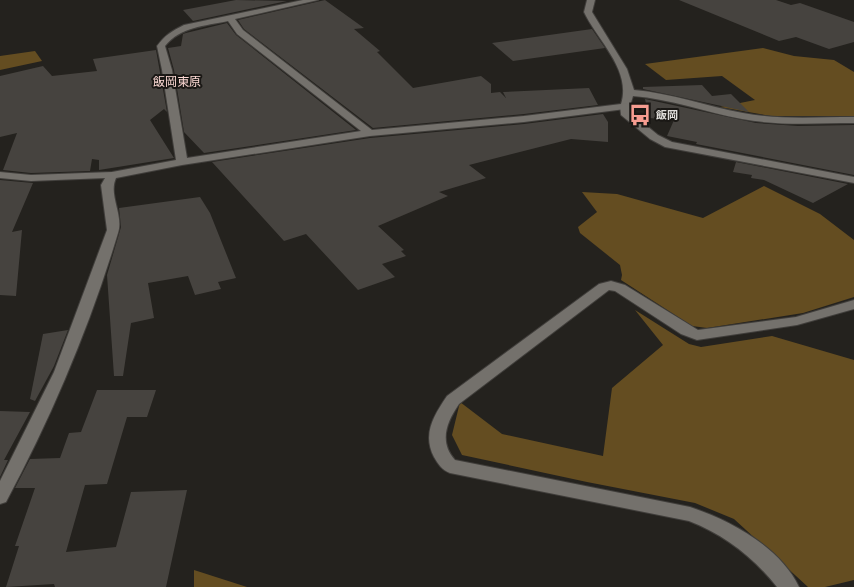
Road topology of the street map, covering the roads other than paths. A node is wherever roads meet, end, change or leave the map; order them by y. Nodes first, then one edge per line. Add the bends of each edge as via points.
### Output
1 (314, 0) edge
2 (591, 0) edge
3 (229, 17) junction
4 (629, 92) junction
5 (624, 106) junction
6 (854, 120) edge
7 (370, 134) junction
8 (182, 162) junction
9 (0, 175) edge
10 (112, 175) junction
11 (854, 180) edge
12 (854, 304) edge
13 (0, 497) edge
14 (789, 587) edge

1 - 3 street
2 - 4 street via 588,12 592,22 618,60
3 - 7 street via 240,32
3 - 8 street via 180,30 161,46
4 - 5 street
4 - 6 street via 650,93 742,116 798,121
5 - 7 street
5 - 11 street via 625,113 669,145
7 - 8 street
8 - 10 street
9 - 10 street via 41,178
10 - 13 street via 107,185 113,230 62,372
12 - 14 street via 797,321 697,335 620,288 604,287 453,400 443,413 436,438 442,458 450,466 710,520 747,541

